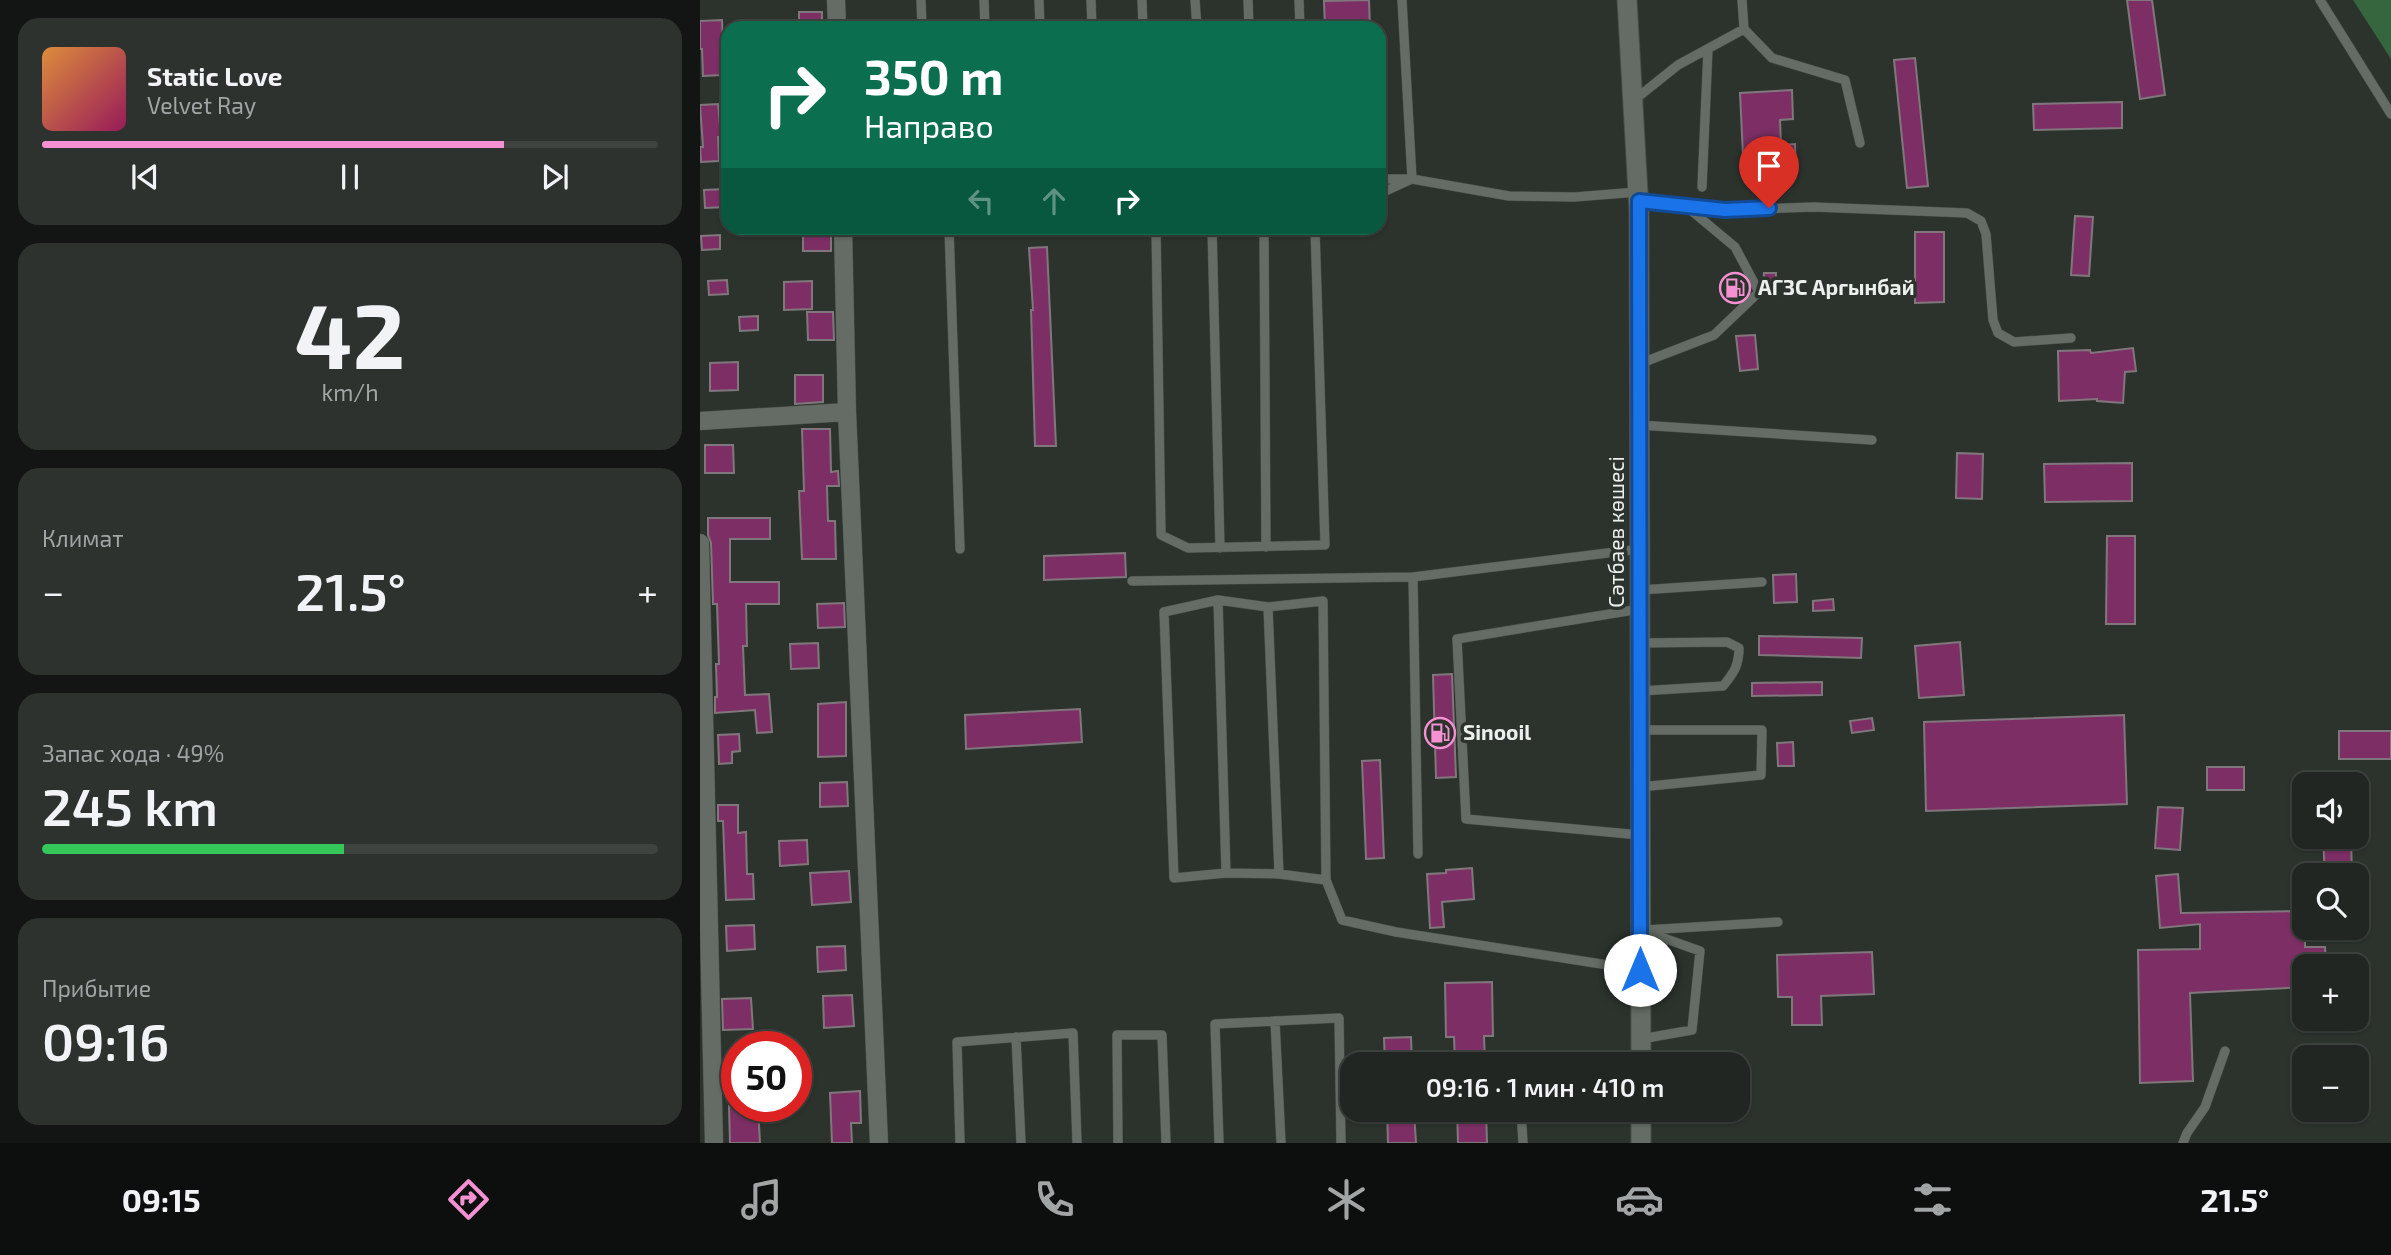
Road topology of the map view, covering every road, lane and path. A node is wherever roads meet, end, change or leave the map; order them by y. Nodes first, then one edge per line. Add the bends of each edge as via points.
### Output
1 (836, 0) edge
2 (921, 0) edge
3 (984, 0) edge
4 (1039, 0) edge
5 (1091, 0) edge
6 (1142, 0) edge
7 (1195, 0) edge
8 (1248, 0) edge
9 (1299, 0) edge
10 (1402, 0) edge
11 (1627, 0) edge
12 (1742, 0) edge
13 (2320, 0) edge
14 (837, 21) edge
15 (922, 21) edge
16 (985, 21) edge
17 (1040, 21) edge
18 (1092, 21) edge
19 (1143, 21) edge
20 (1196, 21) edge
21 (1249, 21) edge
22 (1300, 21) edge
23 (1744, 29) junction
24 (1708, 48) junction
25 (1633, 102) junction
26 (2391, 114) edge
27 (1860, 143) dead end
28 (1386, 179) edge
29 (1412, 179) junction
30 (1702, 187) dead end
31 (1386, 191) edge
32 (1638, 197) junction
33 (1686, 206) junction
34 (843, 235) edge
35 (949, 235) edge
36 (1156, 235) edge
37 (1212, 235) edge
38 (1264, 235) edge
39 (1315, 235) edge
40 (2071, 338) dead end
41 (1639, 364) junction
42 (847, 412) junction
43 (700, 421) edge
44 (1639, 425) junction
45 (1872, 440) dead end
46 (700, 543) edge
47 (1266, 547) junction
48 (1220, 548) junction
49 (960, 549) dead end
50 (1640, 549) junction
51 (1413, 577) junction
52 (1132, 581) dead end
53 (1762, 583) dead end
54 (1218, 600) junction
55 (1640, 600) junction
56 (1268, 607) junction
57 (1640, 643) junction
58 (1640, 691) junction
59 (1640, 730) junction
60 (1640, 788) junction
61 (1640, 835) junction
62 (1418, 854) dead end
63 (1226, 873) junction
64 (1279, 874) junction
65 (1326, 880) junction
66 (1778, 922) dead end
67 (1640, 930) junction
68 (1640, 970) junction
69 (1275, 1021) junction
70 (1016, 1037) junction
71 (1641, 1039) junction
72 (2225, 1051) dead end
73 (1641, 1052) edge
74 (1522, 1122) edge
75 (1641, 1122) edge
76 (714, 1143) edge
77 (879, 1143) edge
78 (960, 1143) edge
79 (1021, 1143) edge
80 (1077, 1143) edge
81 (1118, 1143) edge
82 (1166, 1143) edge
83 (1219, 1143) edge
84 (1281, 1143) edge
85 (1341, 1143) edge
86 (1523, 1143) edge
87 (1641, 1143) edge
88 (2183, 1143) edge

1 - 14 street
2 - 15 lane
3 - 16 lane
4 - 17 lane
5 - 18 lane
6 - 19 lane
7 - 20 lane
8 - 21 lane
9 - 22 lane
10 - 29 lane
11 - 25 main road, Сәтбаев көшесі
12 - 23 lane
13 - 26 lane
23 - 24 lane
23 - 27 lane via 1772,58 1845,80
24 - 25 lane via 1678,65
24 - 30 lane
25 - 32 main road, Сәтбаев көшесі
28 - 29 lane
29 - 31 lane
29 - 32 lane via 1509,196
32 - 33 lane
32 - 41 main road, Сәтбаев көшесі
33 - 40 lane via 1967,213 1981,221 1986,234 1998,333 2014,342
33 - 41 lane via 1735,247 1759,292 1714,335
34 - 42 street
35 - 49 lane
36 - 48 lane via 1161,535 1188,548
37 - 48 lane
38 - 47 lane
39 - 47 lane via 1325,545
41 - 44 main road, Сәтбаев көшесі
42 - 43 street
42 - 77 street
44 - 45 lane
44 - 50 main road, Сәтбаев көшесі
46 - 76 street
47 - 48 lane
50 - 51 lane
50 - 55 main road, Сәтбаев көшесі
51 - 52 lane
51 - 62 lane
53 - 55 lane
54 - 56 lane
54 - 63 lane
54 - 63 lane via 1164,612 1174,878
55 - 57 main road, Сәтбаев көшесі
55 - 61 lane via 1457,639 1466,819
56 - 64 lane
56 - 65 lane via 1323,601
57 - 58 main road, Сәтбаев көшесі
57 - 58 lane via 1727,642 1739,648 1739,663 1723,686
58 - 59 main road, Сәтбаев көшесі
59 - 60 main road, Сәтбаев көшесі
59 - 60 lane via 1762,730 1761,775
60 - 61 main road, Сәтбаев көшесі
61 - 67 main road, Сәтбаев көшесі
63 - 64 lane
64 - 65 lane
65 - 68 lane via 1342,920
66 - 67 lane
67 - 68 main road, Сәтбаев көшесі
67 - 71 lane via 1700,951 1692,1030
68 - 71 main road, Сәтбаев көшесі
69 - 83 lane via 1215,1024
69 - 84 lane
69 - 85 lane via 1339,1018
70 - 78 lane via 957,1042
70 - 79 lane
70 - 80 lane via 1073,1032
71 - 73 main road, Сәтбаев көшесі
72 - 88 lane via 2205,1107
74 - 86 lane
75 - 87 main road
81 - 82 lane via 1117,1035 1163,1035

